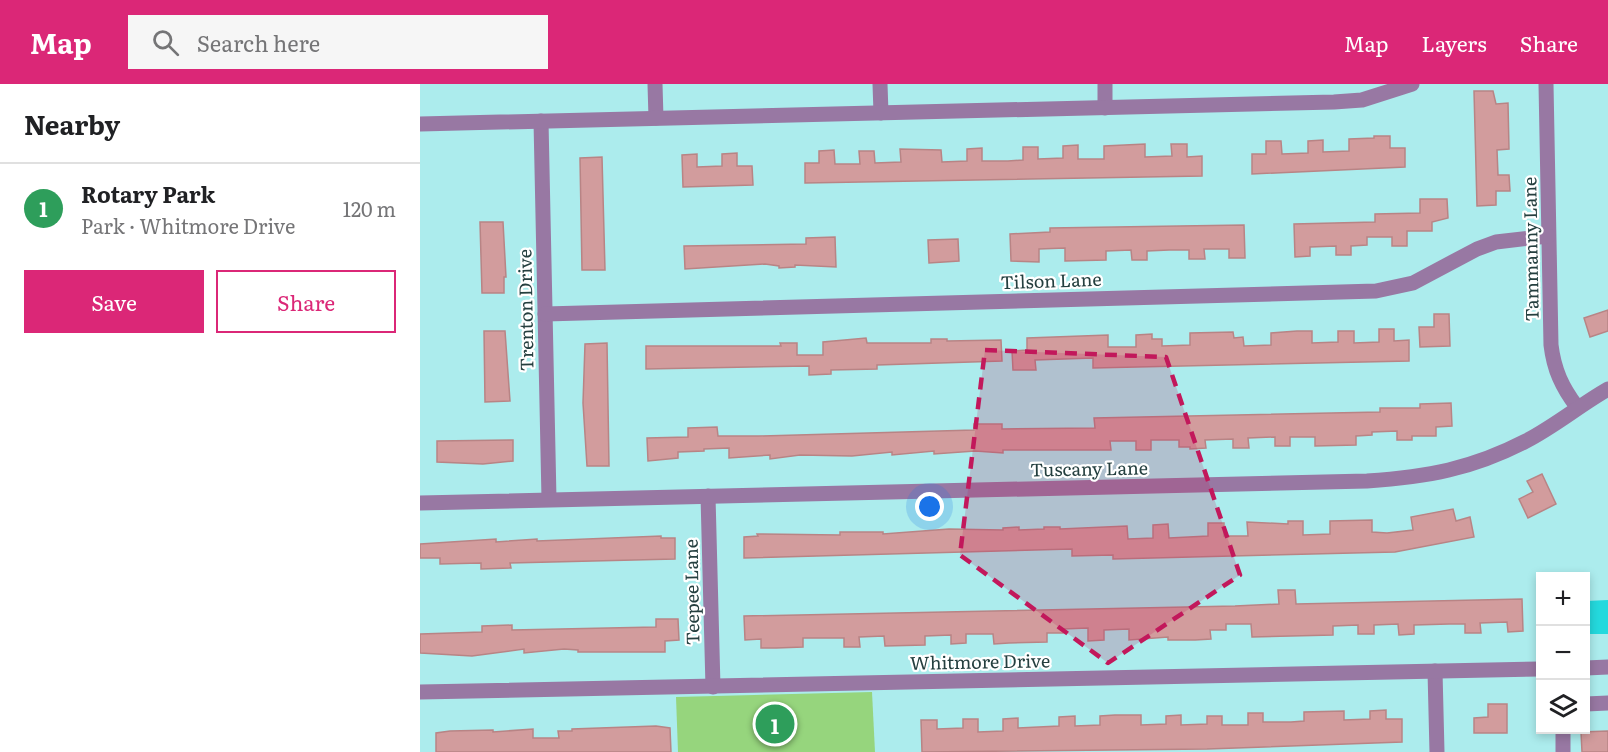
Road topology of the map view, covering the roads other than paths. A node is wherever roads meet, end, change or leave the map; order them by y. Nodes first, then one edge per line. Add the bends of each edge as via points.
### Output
1 (655, 84) edge
2 (880, 84) edge
3 (1105, 84) edge
4 (1546, 84) edge
5 (1404, 86) edge
6 (1105, 108) junction
7 (881, 113) junction
8 (656, 118) junction
9 (541, 121) junction
10 (420, 124) edge
11 (1548, 237) junction
12 (545, 314) junction
13 (1608, 389) edge
14 (1577, 406) junction
15 (708, 496) junction
16 (549, 499) junction
17 (420, 502) edge
18 (1590, 668) edge
19 (1608, 668) edge
20 (1536, 669) edge
21 (1436, 671) junction
22 (713, 687) junction
23 (420, 692) edge
24 (1608, 703) edge
25 (1590, 704) edge
26 (1563, 734) edge
27 (1437, 752) edge
28 (1563, 752) edge

1 - 8 street
2 - 7 street
3 - 6 street
4 - 11 street, Tammanny Lane
5 - 6 street via 1362,100
6 - 7 street
7 - 8 street
8 - 9 street
9 - 10 street
9 - 12 street, Trenton Drive
11 - 12 street, Tilson Lane via 1496,242 1413,283 1376,291
11 - 14 street, Tammanny Lane via 1552,357 1562,388
12 - 16 street, Trenton Drive
13 - 14 street, Tuscany Lane
14 - 15 street, Tuscany Lane via 1528,440 1480,462 1426,477
15 - 16 street, Tuscany Lane
15 - 22 street, Teepee Lane
16 - 17 street, Tuscany Lane
18 - 19 street
20 - 21 street, Whitmore Drive
21 - 22 street, Whitmore Drive
21 - 27 street
22 - 23 street, Whitmore Drive
24 - 25 street
26 - 28 street

